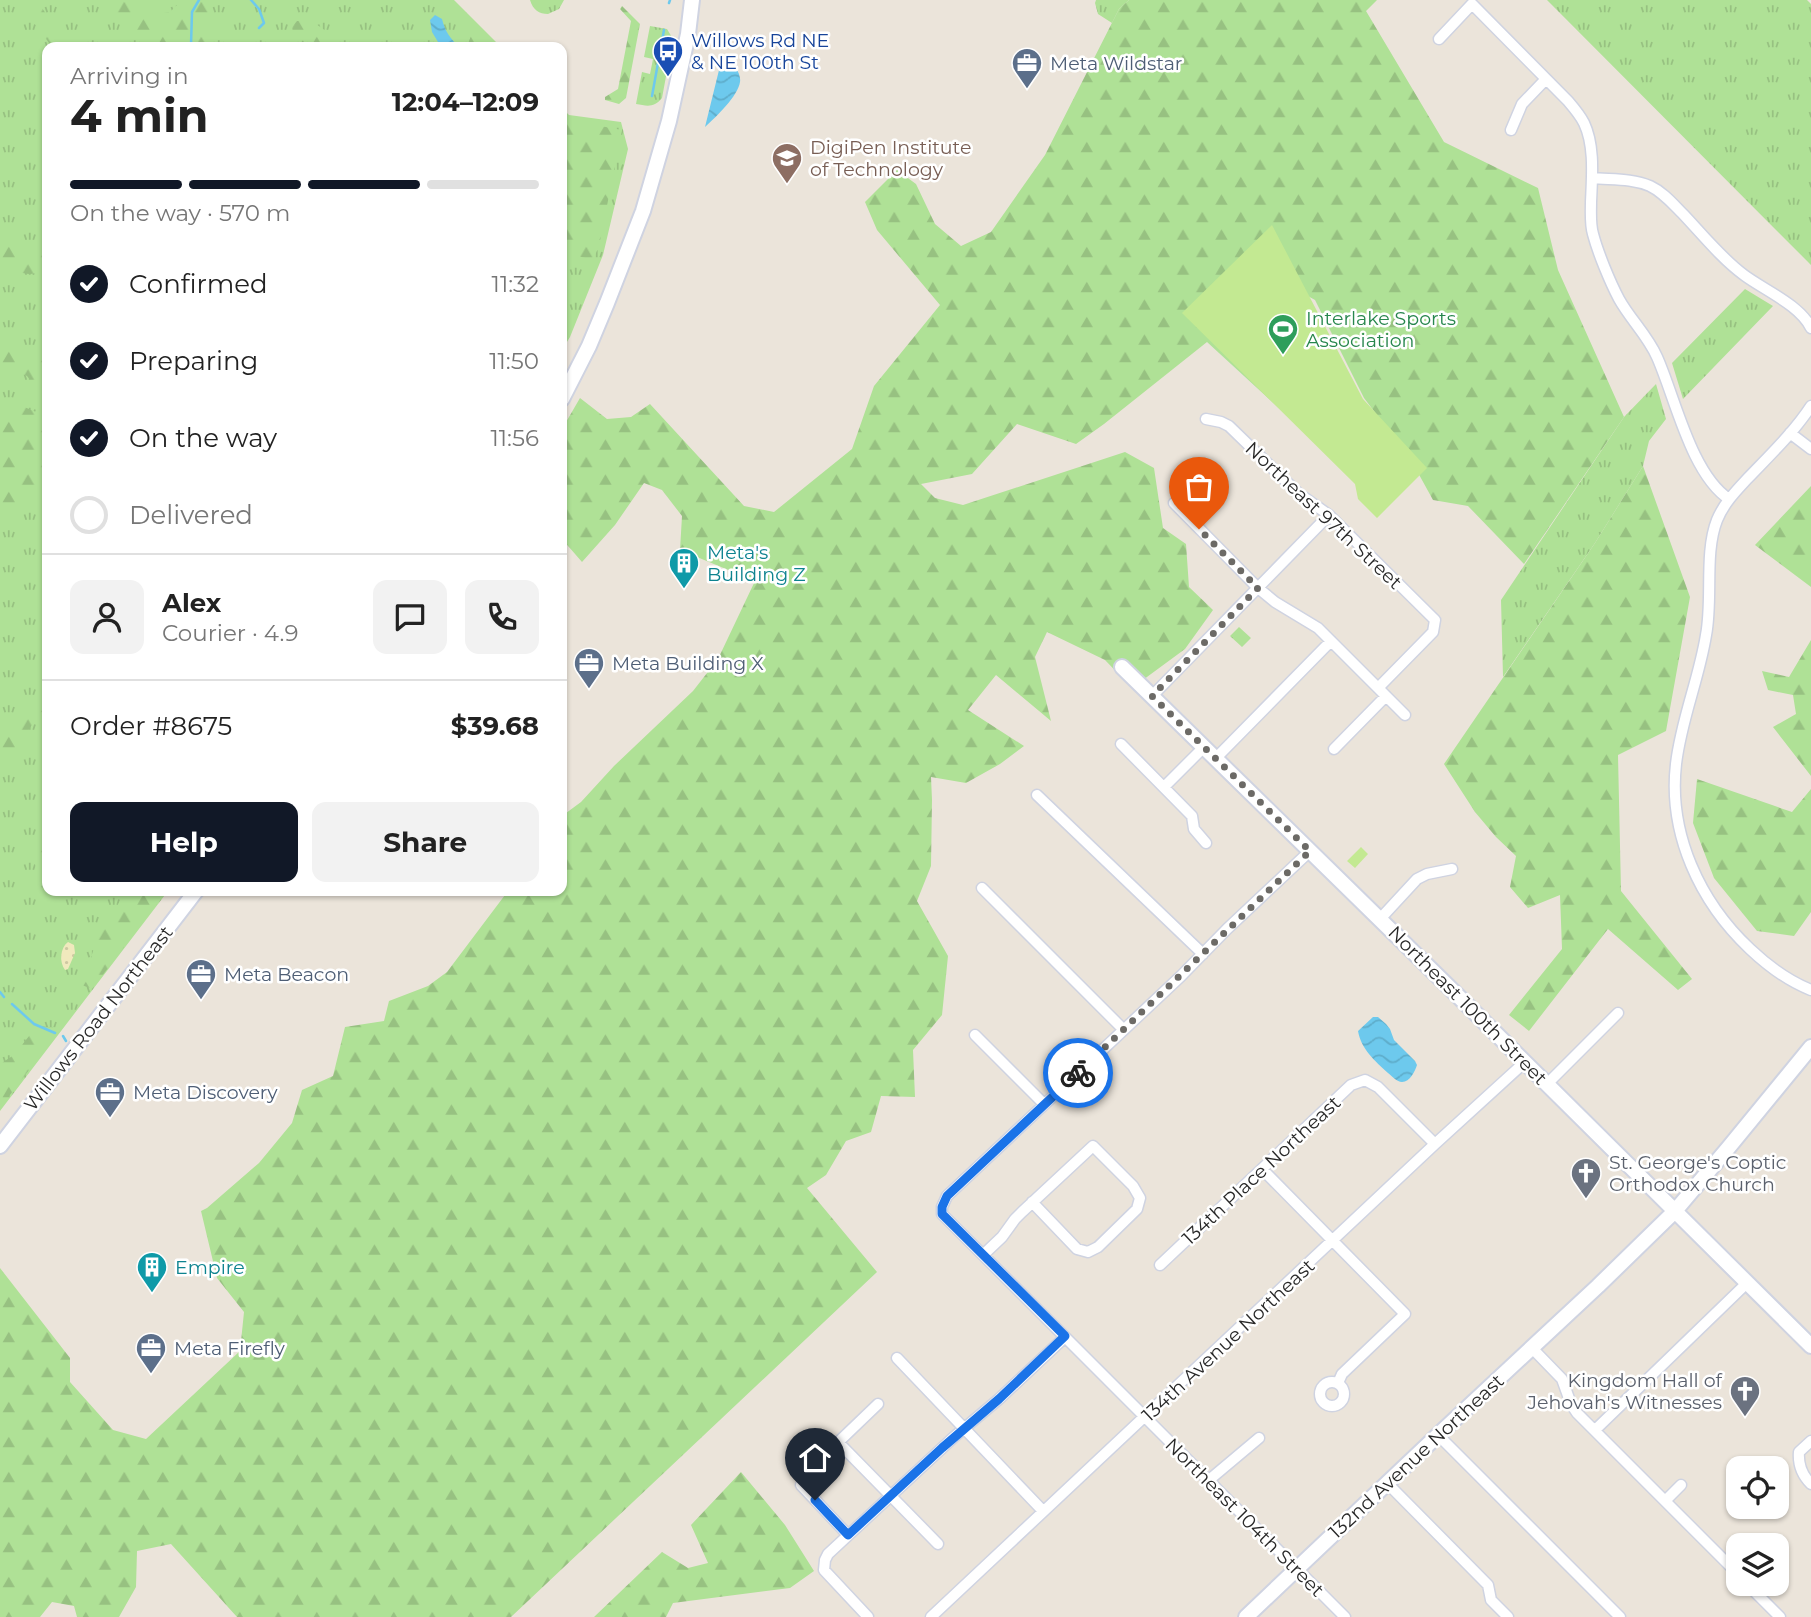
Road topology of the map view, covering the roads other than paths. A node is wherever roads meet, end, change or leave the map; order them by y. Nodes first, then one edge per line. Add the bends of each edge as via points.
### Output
1 (692, 0) edge
2 (1439, 38) dead end
3 (1546, 79) junction
4 (1511, 130) dead end
5 (1592, 178) junction
6 (1811, 328) edge
7 (567, 390) edge
8 (1811, 406) edge
9 (1206, 419) dead end
10 (1790, 433) junction
11 (1811, 449) edge
12 (1729, 499) junction
13 (1174, 503) dead end
14 (1329, 516) junction
15 (1258, 588) junction
16 (1331, 641) junction
17 (1122, 667) dead end
18 (1378, 688) junction
19 (1152, 696) junction
20 (1387, 696) junction
21 (1405, 715) dead end
22 (1121, 744) dead end
23 (1204, 747) junction
24 (1334, 749) dead end
25 (1216, 758) junction
26 (1164, 787) junction
27 (1037, 794) dead end
28 (1206, 843) dead end
29 (1310, 851) junction
30 (1452, 869) dead end
31 (982, 888) dead end
32 (193, 896) edge
33 (1380, 919) junction
34 (1203, 954) junction
35 (1811, 990) edge
36 (1618, 1013) dead end
37 (1123, 1029) junction
38 (975, 1035) dead end
39 (1811, 1046) edge
40 (1525, 1062) junction
41 (1547, 1084) junction
42 (1044, 1104) junction
43 (1435, 1144) junction
44 (0, 1146) edge
45 (1262, 1169) junction
46 (1032, 1202) junction
47 (1675, 1210) junction
48 (1332, 1242) junction
49 (983, 1255) junction
50 (1160, 1265) dead end
51 (1748, 1282) junction
52 (1065, 1336) junction
53 (1811, 1346) edge
54 (1531, 1347) junction
55 (897, 1358) dead end
56 (1338, 1383) dead end
57 (878, 1404) dead end
58 (1145, 1417) junction
59 (964, 1429) junction
60 (1595, 1430) junction
61 (1438, 1434) junction
62 (1259, 1438) dead end
63 (1811, 1441) edge
64 (838, 1442) junction
65 (1209, 1480) junction
66 (1387, 1483) junction
67 (1811, 1484) edge
68 (1681, 1485) dead end
69 (891, 1495) junction
70 (1665, 1501) junction
71 (1043, 1511) junction
72 (848, 1535) junction
73 (938, 1544) dead end
74 (1726, 1561) edge
75 (1297, 1569) junction
76 (1759, 1596) edge
77 (868, 1617) edge
78 (931, 1617) edge
79 (1246, 1617) edge
80 (1345, 1617) edge
81 (1508, 1617) edge
82 (1620, 1617) edge
83 (1780, 1617) edge

1 - 7 street via 669,121 643,211
2 - 3 street via 1472,4
3 - 4 street via 1522,104
3 - 5 street via 1585,125
5 - 6 street via 1652,187 1738,270 1795,310
5 - 12 street via 1592,232 1612,283 1657,357 1701,466
8 - 10 street
9 - 14 street, Northeast 97th Street via 1229,426 1298,493
10 - 11 street
10 - 12 street
12 - 35 street via 1711,540 1706,639 1678,748 1674,794 1678,822 1696,877 1714,909 1761,959
13 - 15 street
14 - 15 street
14 - 18 street, Northeast 97th Street via 1435,620 1433,632
15 - 16 street
15 - 19 street
16 - 18 street
16 - 25 street
17 - 19 street, Northeast 100th Street
18 - 20 street
19 - 23 street, Northeast 100th Street
20 - 21 street
20 - 24 street
22 - 26 street
23 - 25 street, Northeast 100th Street
23 - 26 street
25 - 29 street, Northeast 100th Street
26 - 28 street via 1192,816 1194,829
27 - 34 street
29 - 33 street, Northeast 100th Street
29 - 34 street
30 - 33 street via 1417,879
31 - 37 street
32 - 44 street, Willows Road Northeast
33 - 40 street, Northeast 100th Street
34 - 37 street
36 - 41 street
37 - 42 street
38 - 42 street
39 - 47 street, 132nd Avenue Northeast
40 - 41 street, Northeast 100th Street
40 - 43 street, 134th Avenue Northeast
41 - 47 street, Northeast 100th Street
42 - 49 street, Northeast 104th Street via 947,1196 942,1207 942,1214
43 - 45 street, 134th Place Northeast via 1378,1087 1365,1080 1351,1085
43 - 48 street, 134th Avenue Northeast
45 - 48 street
45 - 50 street, 134th Place Northeast
46 - 46 street via 1093,1146 1140,1198 1137,1209 1088,1252 1076,1248
46 - 49 street
47 - 51 street, Northeast 100th Street
47 - 54 street, 132nd Avenue Northeast
48 - 56 street via 1405,1314
48 - 58 street, 134th Avenue Northeast
49 - 52 street, Northeast 104th Street
51 - 53 street, Northeast 100th Street
51 - 60 street
52 - 58 street, Northeast 104th Street
52 - 59 street
54 - 60 street via 1562,1379 1571,1404
54 - 61 street, 132nd Avenue Northeast
55 - 59 street
57 - 64 street
58 - 65 street, Northeast 104th Street
58 - 71 street, 134th Avenue Northeast
59 - 69 street
59 - 71 street
60 - 70 street
61 - 66 street, 132nd Avenue Northeast
61 - 82 street
62 - 65 street
63 - 67 street via 1799,1452 1799,1462
64 - 69 street
64 - 72 street via 801,1480
65 - 75 street, Northeast 104th Street
66 - 75 street, 132nd Avenue Northeast
66 - 81 street via 1488,1585 1484,1592
68 - 70 street
69 - 72 street
69 - 73 street
70 - 74 street
71 - 78 street, 134th Avenue Northeast
72 - 77 street via 828,1554 823,1566
75 - 79 street, 132nd Avenue Northeast
75 - 80 street, Northeast 104th Street
76 - 83 street

